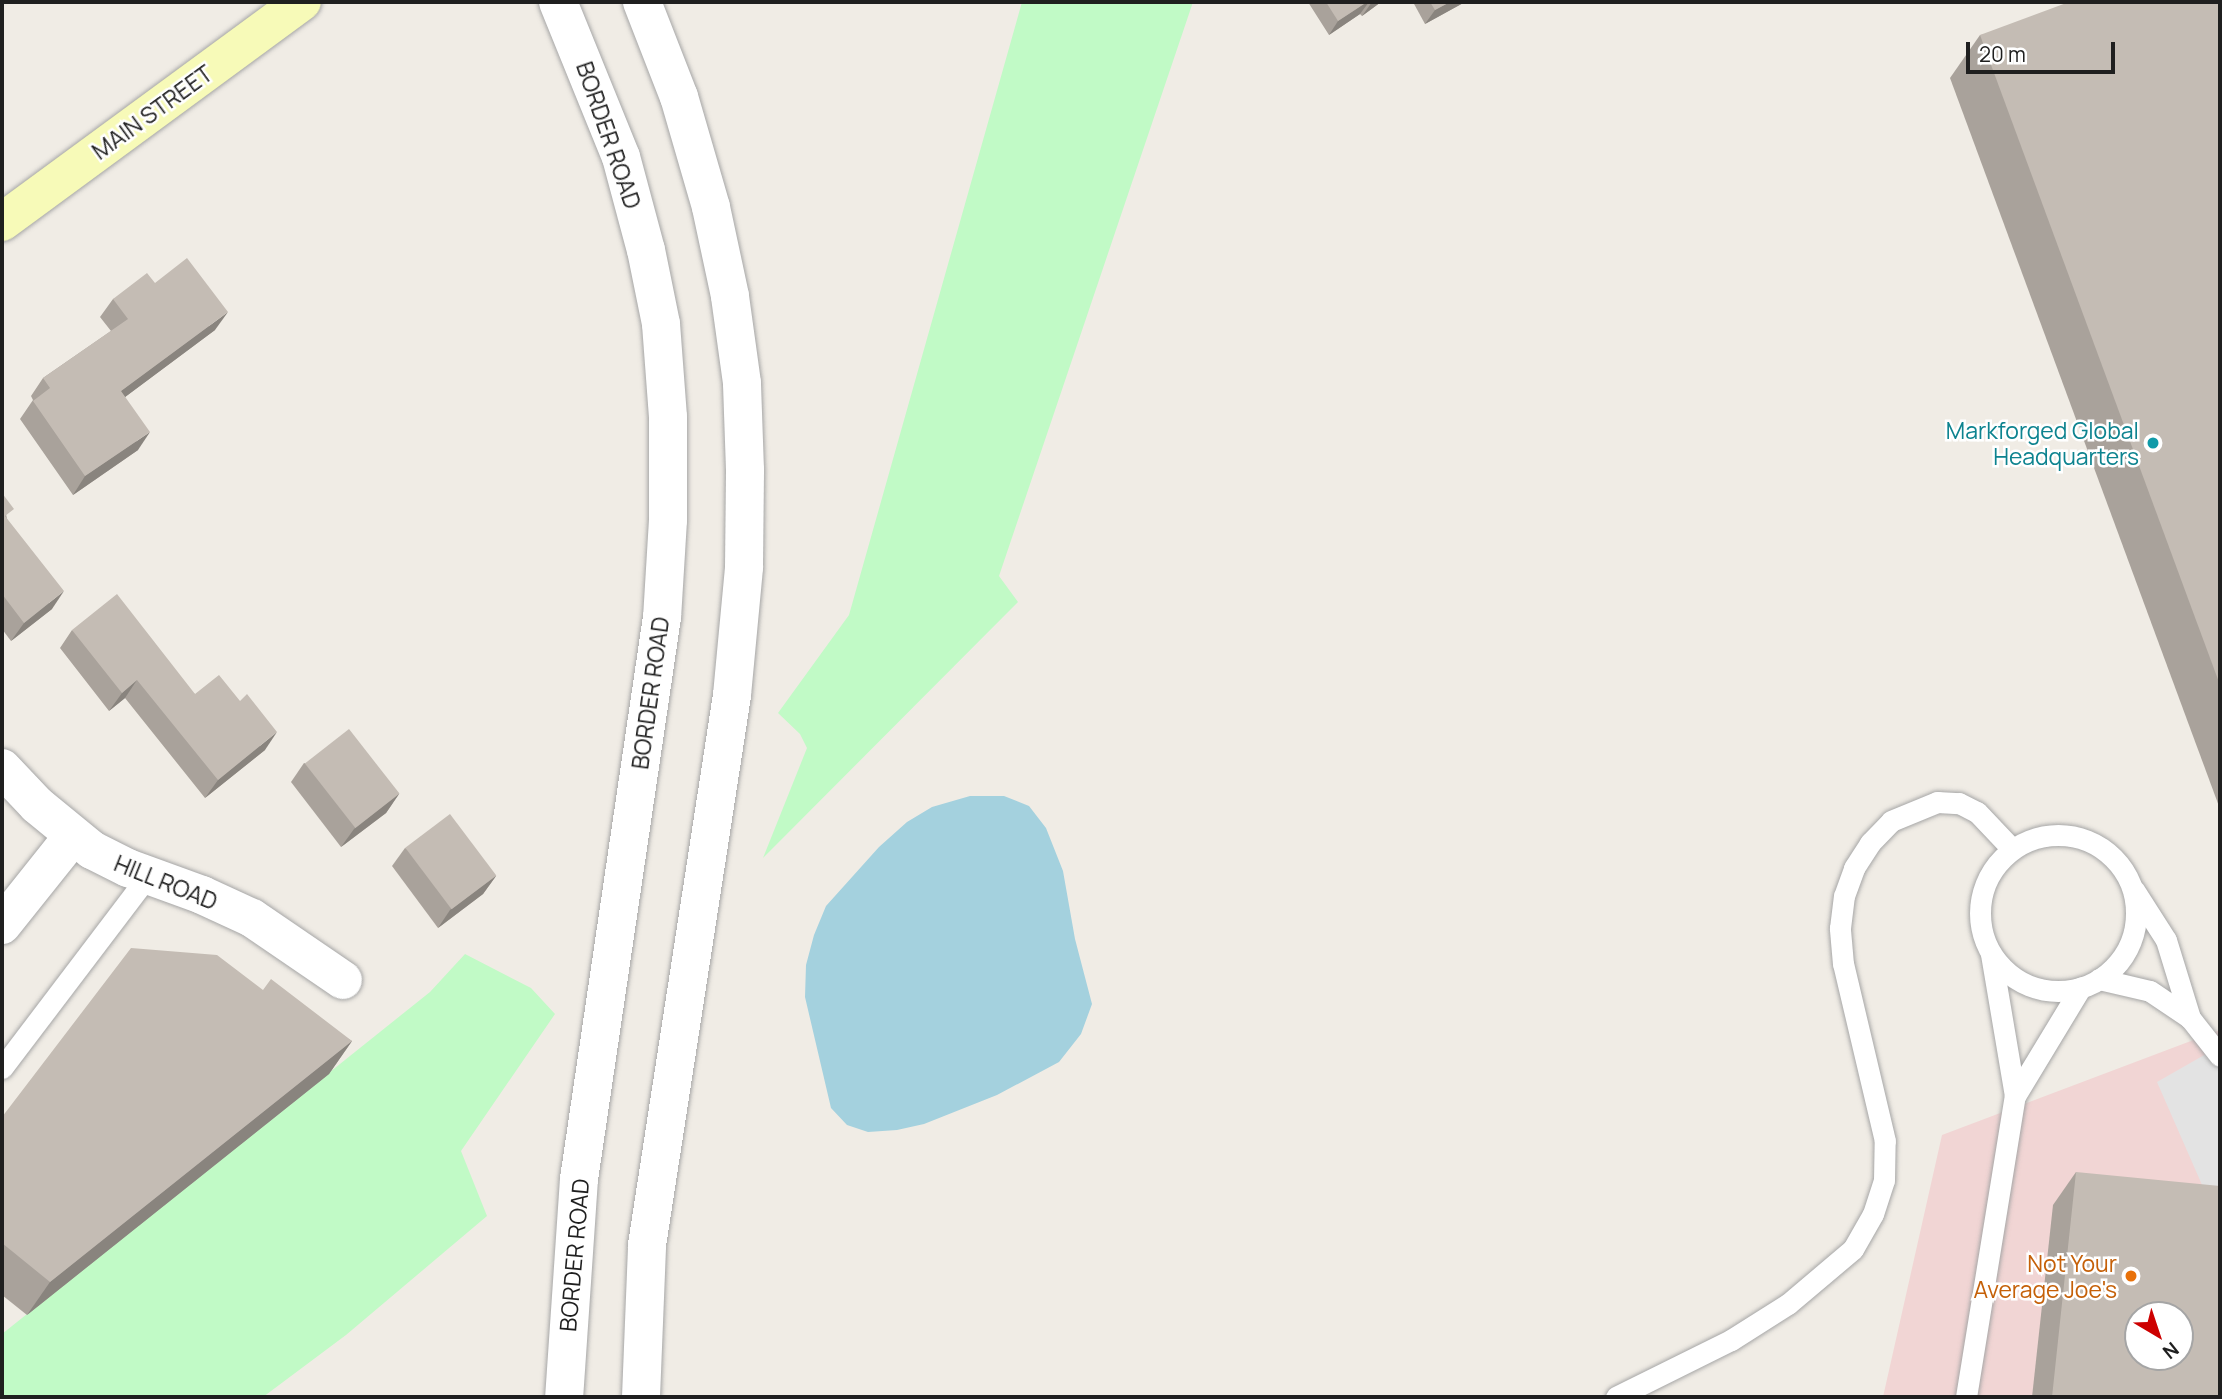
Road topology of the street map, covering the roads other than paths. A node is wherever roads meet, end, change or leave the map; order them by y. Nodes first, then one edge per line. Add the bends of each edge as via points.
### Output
1 (302, 2) edge
2 (558, 2) edge
3 (642, 2) edge
4 (2, 222) edge
5 (2, 768) edge
6 (73, 836) junction
7 (2012, 849) junction
8 (148, 876) junction
9 (2133, 887) junction
10 (2, 925) edge
11 (1990, 952) junction
12 (343, 980) dead end
13 (2090, 983) junction
14 (2190, 1018) junction
15 (2220, 1056) edge
16 (2, 1068) edge
17 (2015, 1096) junction
18 (564, 1397) edge
19 (641, 1397) edge
20 (1616, 1397) edge
21 (1966, 1397) edge

1 - 4 main road, MAIN STREET
2 - 18 street, BORDER ROAD via 621,157 646,250 661,324 668,417 662,617 579,1179
3 - 19 street via 679,97 711,207 742,383 745,470 744,567 732,695 647,1245
5 - 6 street, HILL ROAD
6 - 8 street, HILL ROAD via 110,860
6 - 10 street
7 - 9 lane via 2043,836 2077,837 2112,856
7 - 11 lane via 1993,870 1982,896 1983,933
7 - 20 lane via 1977,812 1959,803 1937,802 1891,821 1870,843 1844,896 1840,928 1843,964 1885,1141 1884,1180 1873,1214 1853,1249 1788,1304 1731,1340
8 - 12 street, HILL ROAD via 252,918
8 - 16 lane
9 - 13 lane via 2136,907 2131,940 2112,968
9 - 14 lane via 2166,940
11 - 13 lane via 2003,968 2029,985 2060,990
11 - 17 lane
13 - 14 lane via 2150,991
13 - 17 lane
14 - 15 lane
17 - 21 lane

